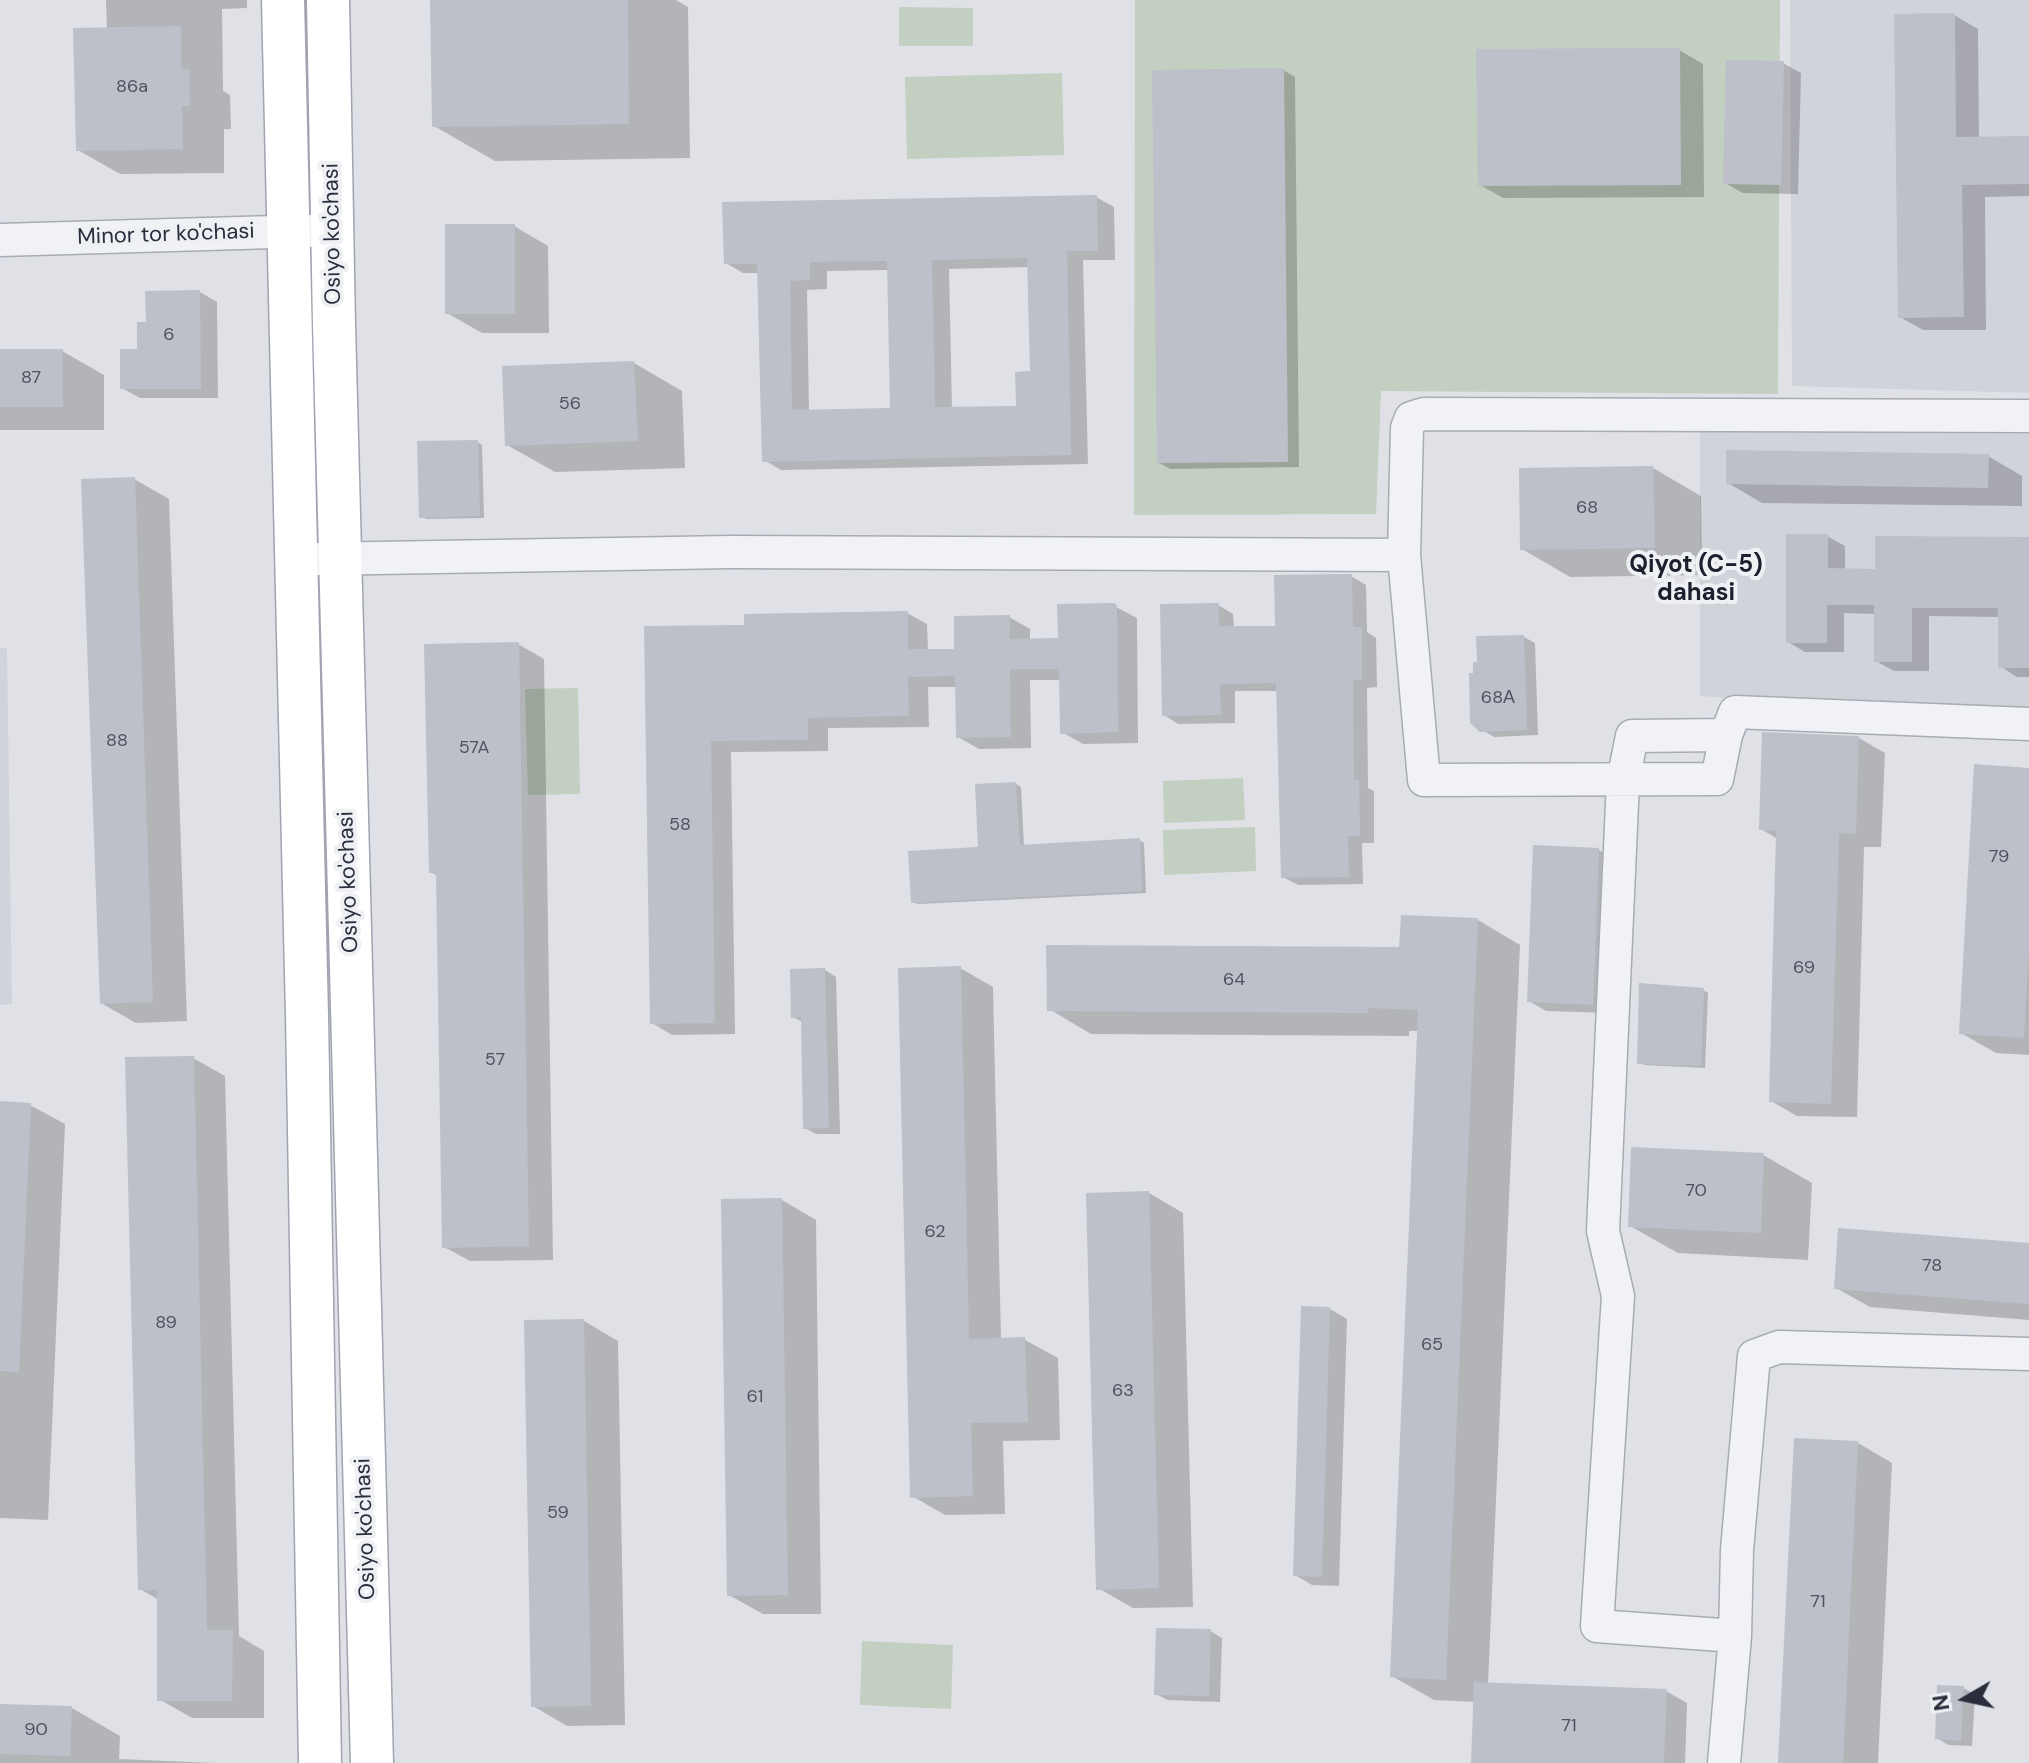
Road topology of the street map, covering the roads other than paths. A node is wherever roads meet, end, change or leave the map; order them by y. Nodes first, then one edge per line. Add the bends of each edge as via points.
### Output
1 (283, 0) edge
2 (328, 0) edge
3 (333, 230) junction
4 (288, 232) junction
5 (0, 240) edge
6 (2029, 416) edge
7 (1404, 555) junction
8 (340, 558) junction
9 (296, 559) junction
10 (2029, 724) edge
11 (1726, 735) junction
12 (1623, 781) junction
13 (2029, 1354) edge
14 (1735, 1636) junction
15 (320, 1763) edge
16 (372, 1763) edge
17 (1724, 1763) edge

1 - 4 main road, Osiyo ko'chasi
2 - 3 main road, Osiyo ko'chasi
3 - 4 street, Minor tor ko'chasi
3 - 8 main road, Osiyo ko'chasi
4 - 5 street, Minor tor ko'chasi
4 - 9 main road, Osiyo ko'chasi
6 - 7 street via 1424,414 1411,418 1407,428
7 - 8 street via 731,552
7 - 12 street via 1424,780
8 - 9 street
8 - 16 main road, Osiyo ko'chasi
9 - 15 main road, Osiyo ko'chasi
10 - 11 street via 1735,712
11 - 12 street via 1717,779
11 - 12 street via 1632,736
12 - 14 street via 1603,1231 1618,1296 1597,1626
13 - 14 street via 1779,1347 1754,1356
14 - 17 street

